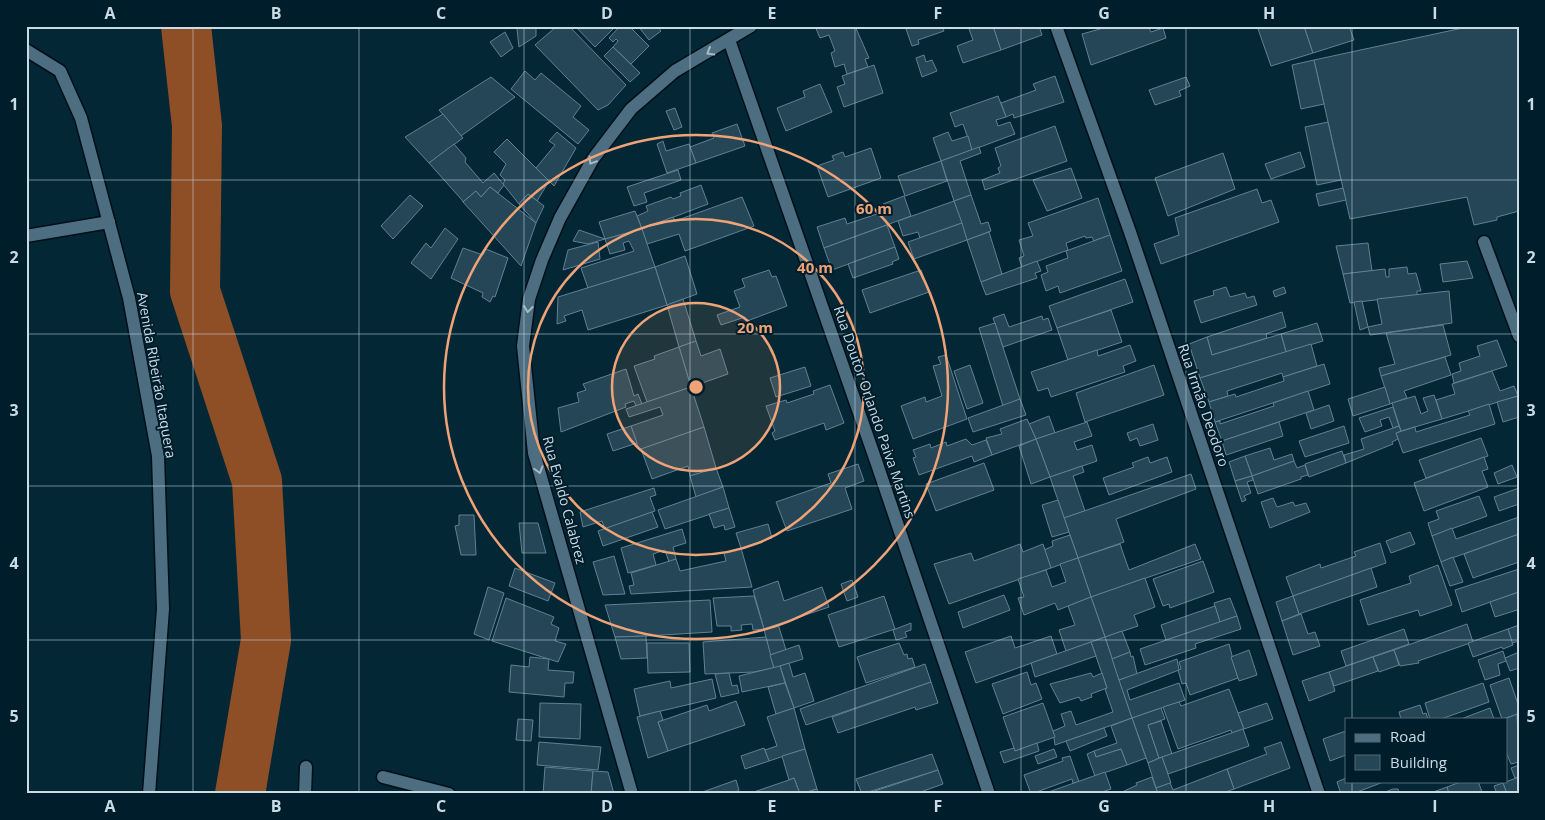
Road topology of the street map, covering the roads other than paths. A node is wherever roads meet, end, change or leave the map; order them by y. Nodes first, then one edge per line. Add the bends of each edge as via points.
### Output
1 (751, 26) edge
2 (1056, 26) edge
3 (729, 40) junction
4 (26, 50) edge
5 (109, 222) junction
6 (26, 236) edge
7 (1484, 242) dead end
8 (1519, 336) edge
9 (306, 767) dead end
10 (383, 777) dead end
11 (149, 794) edge
12 (304, 794) edge
13 (449, 794) edge
14 (632, 794) edge
15 (989, 794) edge
16 (1320, 794) edge

1 - 3 street, Rua Evaldo Calabrez
2 - 16 street, Rua Irmão Deodoro via 1130,232
3 -> 14 street, Rua Evaldo Calabrez via 675,72 631,109 593,159 560,218 542,260 529,299 524,336 534,453
3 - 15 street, Rua Doutor Orlando Paiva Martins via 878,464
4 - 5 street, Avenida Ribeirão Itaquera via 60,71 70,90 96,167
5 - 6 street
5 - 11 street, Avenida Ribeirão Itaquera via 129,298 158,456 163,609
7 - 8 street
9 - 12 street
10 - 13 street

